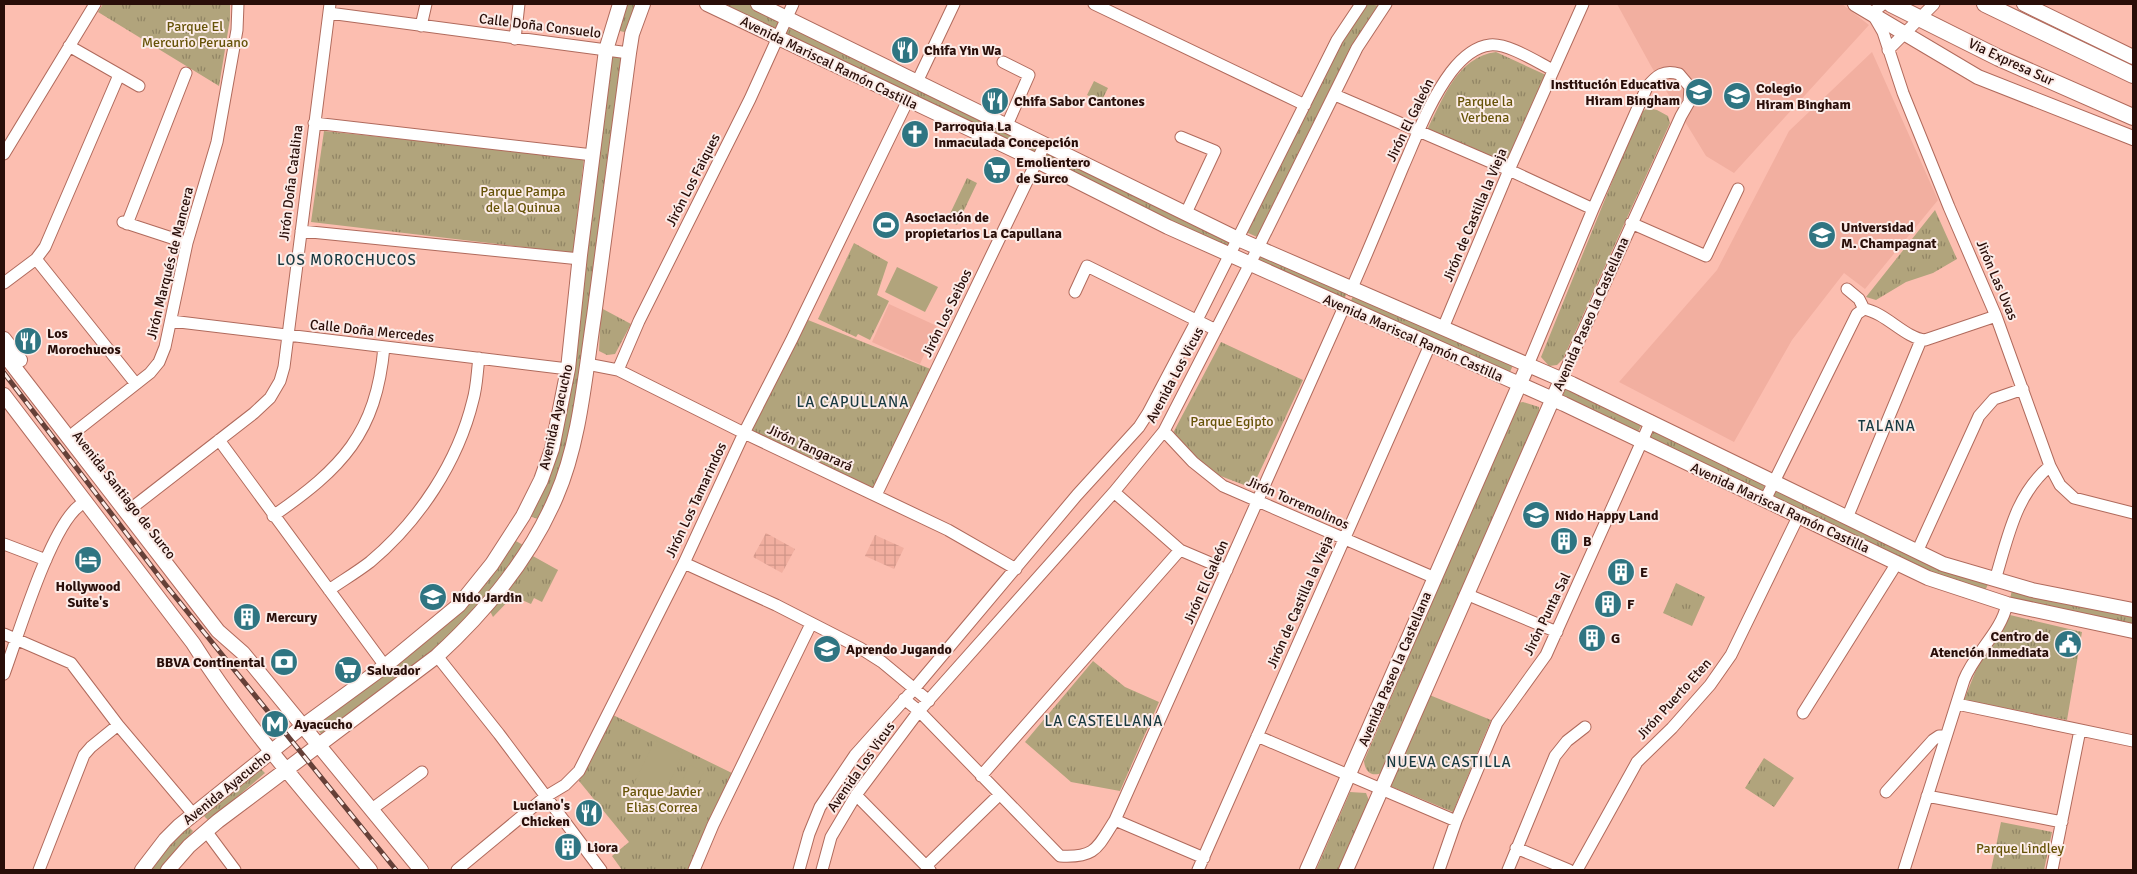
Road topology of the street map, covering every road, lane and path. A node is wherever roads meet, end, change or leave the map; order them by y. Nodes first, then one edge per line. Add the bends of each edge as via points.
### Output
1 (95, 4) edge
2 (238, 4) edge
3 (426, 4) edge
4 (519, 4) edge
5 (620, 4) edge
6 (643, 4) edge
7 (707, 4) edge
8 (758, 4) edge
9 (793, 4) edge
10 (954, 4) edge
11 (1094, 4) edge
12 (1361, 4) edge
13 (1386, 4) edge
14 (1584, 4) edge
15 (1855, 4) edge
16 (1883, 4) edge
17 (1891, 4) edge
18 (1934, 4) edge
19 (1985, 4) edge
20 (2024, 4) edge
21 (329, 9) edge
22 (1872, 14) junction
23 (787, 18) junction
24 (1920, 18) junction
25 (421, 26) junction
26 (612, 29) junction
27 (1905, 33) junction
28 (632, 34) junction
29 (515, 38) junction
30 (778, 38) junction
31 (69, 46) junction
32 (606, 50) junction
33 (1888, 50) junction
34 (629, 53) junction
35 (2133, 57) edge
36 (1003, 62) dead end
37 (1553, 70) junction
38 (186, 73) dead end
39 (119, 75) junction
40 (2133, 76) edge
41 (917, 82) junction
42 (139, 86) dead end
43 (1335, 95) junction
44 (908, 100) junction
45 (1305, 105) junction
46 (2133, 117) edge
47 (314, 123) junction
48 (1007, 125) junction
49 (1418, 131) junction
50 (1181, 137) dead end
51 (2133, 138) edge
52 (1046, 144) junction
53 (4, 154) edge
54 (593, 155) junction
55 (1037, 161) junction
56 (1509, 170) junction
57 (1738, 189) dead end
58 (1593, 209) junction
59 (1186, 213) junction
60 (1631, 224) junction
61 (300, 231) junction
62 (1238, 239) junction
63 (187, 243) junction
64 (1258, 248) junction
65 (1230, 255) junction
66 (36, 259) junction
67 (580, 260) junction
68 (1249, 264) junction
69 (4, 283) edge
70 (1847, 289) dead end
71 (1352, 290) junction
72 (1075, 292) dead end
73 (1344, 306) junction
74 (1864, 309) junction
75 (1996, 316) junction
76 (1197, 320) junction
77 (171, 322) junction
78 (1443, 328) junction
79 (1216, 330) junction
80 (288, 337) junction
81 (4, 339) edge
82 (1921, 340) junction
83 (1430, 345) junction
84 (384, 347) junction
85 (4, 354) edge
86 (479, 358) junction
87 (587, 364) junction
88 (1528, 365) junction
89 (568, 369) junction
90 (618, 370) junction
91 (1562, 380) junction
92 (136, 384) junction
93 (1519, 385) junction
94 (2023, 389) junction
95 (1552, 399) junction
96 (6, 403) edge
97 (1651, 421) junction
98 (1164, 431) junction
99 (75, 432) junction
100 (744, 434) junction
101 (219, 440) junction
102 (1642, 442) junction
103 (2050, 466) junction
104 (1774, 482) junction
105 (1114, 492) junction
106 (876, 495) junction
107 (1765, 500) junction
108 (1257, 502) junction
109 (79, 506) junction
110 (132, 507) junction
111 (2133, 513) edge
112 (273, 516) junction
113 (523, 516) junction
114 (1798, 517) junction
115 (1847, 518) junction
116 (542, 525) junction
117 (512, 534) junction
118 (1344, 540) junction
119 (4, 544) edge
120 (531, 544) junction
121 (1180, 550) junction
122 (1917, 552) junction
123 (46, 560) junction
124 (684, 563) junction
125 (1897, 563) junction
126 (1016, 569) junction
127 (1227, 570) junction
128 (1435, 578) junction
129 (2000, 581) junction
130 (329, 590) junction
131 (1466, 594) junction
132 (2003, 602) junction
133 (2133, 610) edge
134 (811, 624) junction
135 (1557, 632) junction
136 (2133, 632) edge
137 (4, 634) edge
138 (17, 638) junction
139 (243, 653) junction
140 (437, 656) junction
141 (385, 666) junction
142 (211, 671) junction
143 (4, 674) edge
144 (914, 689) junction
145 (904, 699) junction
146 (929, 700) junction
147 (1957, 704) junction
148 (919, 712) junction
149 (1803, 713) dead end
150 (118, 725) junction
151 (303, 726) junction
152 (1585, 727) dead end
153 (2080, 730) junction
154 (1257, 736) junction
155 (1946, 736) junction
156 (2133, 741) edge
157 (318, 745) junction
158 (272, 752) junction
159 (286, 769) junction
160 (422, 772) dead end
161 (1349, 775) junction
162 (981, 776) junction
163 (1381, 790) junction
164 (1886, 792) dead end
165 (999, 794) junction
166 (856, 795) junction
167 (1927, 796) junction
168 (546, 798) junction
169 (372, 808) junction
170 (194, 815) junction
171 (1115, 820) junction
172 (1456, 821) junction
173 (2062, 822) junction
174 (206, 831) junction
175 (1516, 848) junction
176 (1204, 858) junction
177 (928, 868) edge
178 (38, 870) edge
179 (142, 870) edge
180 (168, 870) edge
181 (235, 870) edge
182 (370, 870) edge
183 (421, 870) edge
184 (457, 870) edge
185 (601, 870) edge
186 (694, 870) edge
187 (799, 870) edge
188 (822, 870) edge
189 (1198, 870) edge
190 (1307, 870) edge
191 (1346, 870) edge
192 (1439, 870) edge
193 (1508, 870) edge
194 (1570, 870) edge
195 (1578, 870) edge
196 (1904, 870) edge
197 (2052, 870) edge

1 - 31 street
2 - 63 street, Jirón Marqués de Mancera via 217,142
3 - 25 street
4 - 29 street
5 - 26 main road, Avenida Ayacucho
6 - 28 main road, Avenida Ayacucho
7 - 30 main road, Avenida Mariscal Ramón Castilla
8 - 23 main road, Avenida Mariscal Ramón Castilla
9 - 23 street, Jirón Los Faiques
10 - 41 street
11 - 45 street
12 - 45 street, Avenida Los Vicus via 1337,40
13 - 43 street, Avenida Los Vicus via 1357,48
14 - 37 street, Jirón de Castilla la Vieja
15 - 22 main road
16 - 22 street
17 - 24 highway, Via Expresa Sur
18 - 24 street
19 - 40 highway
20 - 35 main road
21 - 25 street, Calle Doña Consuelo
21 - 47 street, Jirón Doña Catalina
22 - 27 main road
22 - 33 street, Jirón Las Uvas via 1883,32
23 - 30 street, Jirón Los Faiques
23 - 41 main road, Avenida Mariscal Ramón Castilla
24 - 27 street
24 - 46 highway, Via Expresa Sur via 2000,58
25 - 29 street, Calle Doña Consuelo
26 - 28 main road
26 - 32 main road, Avenida Ayacucho
27 - 33 street
27 - 51 main road via 1978,77
28 - 34 main road, Avenida Ayacucho
29 - 32 street, Calle Doña Consuelo
30 - 44 main road, Avenida Mariscal Ramón Castilla
30 - 90 street, Jirón Los Faiques via 639,320
31 - 39 street
31 - 53 street
32 - 34 street, Calle Doña Consuelo
32 - 54 main road, Avenida Ayacucho
33 - 75 street, Jirón Las Uvas via 1948,207
34 - 87 main road, Avenida Ayacucho
36 - 48 street via 1029,75
37 - 49 street, Jirón El Galeón via 1504,47 1481,47 1470,52 1451,72
37 - 56 street, Jirón de Castilla la Vieja
38 - 63 street via 125,223
39 - 42 street
39 - 66 street via 45,247
41 - 48 main road, Avenida Mariscal Ramón Castilla
43 - 49 street
43 - 64 street, Avenida Los Vicus
44 - 55 main road, Avenida Mariscal Ramón Castilla
44 - 100 street, Jirón Los Tamarindos
45 - 62 street, Avenida Los Vicus
47 - 54 street
47 - 61 street, Jirón Doña Catalina
48 - 52 main road, Avenida Mariscal Ramón Castilla
49 - 56 street
49 - 71 street, Jirón El Galeón
50 - 59 street via 1215,151
52 - 55 street, Jirón Los Seibos
52 - 59 main road, Avenida Mariscal Ramón Castilla
54 - 67 main road, Avenida Ayacucho
55 - 65 main road, Avenida Mariscal Ramón Castilla
55 - 106 street, Jirón Los Seibos
56 - 58 street
56 - 78 street, Jirón de Castilla la Vieja
57 - 60 street via 1706,256
58 - 60 street, Avenida Paseo la Castellana via 1646,87 1662,73 1679,74 1690,87 1690,102
58 - 88 street, Avenida Paseo la Castellana
59 - 62 main road, Avenida Mariscal Ramón Castilla
60 - 91 street, Avenida Paseo la Castellana
61 - 67 street
61 - 80 street, Jirón Doña Catalina
62 - 64 main road, Avenida Mariscal Ramón Castilla
62 - 65 street, Avenida Los Vicus
63 - 77 street, Jirón Marqués de Mancera
64 - 68 street, Avenida Los Vicus
64 - 71 main road, Avenida Mariscal Ramón Castilla
65 - 68 main road, Avenida Mariscal Ramón Castilla
65 - 76 street, Avenida Los Vicus
66 - 69 street
66 - 92 street
67 - 89 main road, Avenida Ayacucho
68 - 73 main road, Avenida Mariscal Ramón Castilla
68 - 79 street, Avenida Los Vicus
70 - 74 street via 1859,299
71 - 78 main road, Avenida Mariscal Ramón Castilla
72 - 76 street via 1087,266
73 - 83 main road, Avenida Mariscal Ramón Castilla
73 - 108 street, Jirón El Galeón
74 - 82 street via 1873,310
74 - 104 street via 1857,314
75 - 82 street
75 - 94 street, Jirón Las Uvas
76 - 79 street
76 - 126 street, Avenida Los Vicus via 1139,427
77 - 80 street, Calle Doña Mercedes
77 - 92 street, Jirón Marqués de Mancera via 158,362
78 - 88 main road, Avenida Mariscal Ramón Castilla
79 - 98 street, Avenida Los Vicus
80 - 84 street, Calle Doña Mercedes
80 - 101 street, Jirón Doña Catalina via 280,381 270,398
81 - 99 main road, Avenida Santiago de Surco
82 - 115 street
83 - 93 main road, Avenida Mariscal Ramón Castilla
83 - 118 street, Jirón de Castilla la Vieja
84 - 86 street, Calle Doña Mercedes
84 - 112 street via 375,400 356,440 329,474
85 - 139 main road, Avenida Santiago de Surco via 218,631
86 - 89 street, Calle Doña Mercedes
86 - 130 street via 470,413 449,464 434,488 392,542
87 - 90 street, Jirón Tangarará
87 - 116 main road, Avenida Ayacucho via 571,453
88 - 91 main road, Avenida Mariscal Ramón Castilla
88 - 93 main road, Avenida Paseo la Castellana
89 - 113 main road, Avenida Ayacucho via 552,450
90 - 100 street, Jirón Tangarará
91 - 95 main road, Avenida Paseo la Castellana
91 - 97 main road, Avenida Mariscal Ramón Castilla
92 - 99 street, Jirón Marqués de Mancera
93 - 95 main road, Avenida Mariscal Ramón Castilla
93 - 128 main road, Avenida Paseo la Castellana
94 - 103 street, Jirón Las Uvas
94 - 122 street via 1999,396 1982,411
95 - 102 main road, Avenida Mariscal Ramón Castilla
95 - 131 main road, Avenida Paseo la Castellana
96 - 109 main road via 17,426
96 - 142 main road via 193,642
97 - 102 street, Jirón Punta Sal
97 - 104 main road, Avenida Mariscal Ramón Castilla
98 - 105 street, Avenida Los Vicus
98 - 108 street, Jirón Torremolinos via 1206,474 1222,486
99 - 110 main road, Avenida Santiago de Surco
100 - 106 street, Jirón Tangarará
100 - 124 street, Jirón Los Tamarindos
101 - 110 street, Jirón Doña Catalina
101 - 112 street
102 - 107 main road, Avenida Mariscal Ramón Castilla
102 - 135 street, Jirón Punta Sal
103 - 111 street, Jirón Las Uvas via 2060,485 2074,498
103 - 129 street via 2033,480 2024,496 2009,535
104 - 107 street
104 - 115 main road, Avenida Mariscal Ramón Castilla
105 - 121 street
105 - 146 street, Avenida Los Vicus
106 - 126 street, Jirón Tangarará via 948,530
107 - 114 main road, Avenida Mariscal Ramón Castilla
108 - 118 street, Jirón Torremolinos
108 - 127 street, Jirón El Galeón
109 - 123 street via 67,518
109 - 142 main road via 186,647
110 - 139 main road, Avenida Santiago de Surco via 226,626
112 - 130 street
113 - 116 main road
113 - 117 main road, Avenida Ayacucho
114 - 125 main road, Avenida Mariscal Ramón Castilla
114 - 195 street, Jirón Puerto Eten via 1731,655 1704,692 1637,762
115 - 122 main road, Avenida Mariscal Ramón Castilla
116 - 120 main road, Avenida Ayacucho
117 - 120 main road
117 - 141 main road, Avenida Ayacucho via 459,605
118 - 128 street, Jirón Torremolinos
118 - 154 street, Jirón de Castilla la Vieja
119 - 123 street
120 - 140 main road, Avenida Ayacucho via 491,600
121 - 127 street
121 - 162 street
122 - 129 main road, Avenida Mariscal Ramón Castilla via 1943,564
123 - 138 street
124 - 134 street
124 - 168 street, Jirón Los Tamarindos via 579,771
125 - 132 main road, Avenida Mariscal Ramón Castilla via 1928,578
125 - 149 street
126 - 144 street, Avenida Los Vicus
127 - 171 street, Jirón El Galeón
128 - 161 main road, Avenida Paseo la Castellana
129 - 132 main road
129 - 133 main road, Avenida Mariscal Ramón Castilla
130 - 141 street
131 - 135 street
131 - 163 main road, Avenida Paseo la Castellana
132 - 136 main road, Avenida Mariscal Ramón Castilla
132 - 147 street via 2002,622 1968,670
134 - 144 street via 860,648
134 - 186 street
135 - 172 street, Jirón Punta Sal via 1546,655 1497,723
137 - 138 street
138 - 143 street
138 - 150 street via 71,663
139 - 151 main road, Avenida Santiago de Surco
140 - 157 main road, Avenida Ayacucho
140 - 168 street
141 - 151 main road, Avenida Ayacucho
142 - 158 main road
144 - 145 street, Avenida Los Vicus
144 - 146 street
145 - 148 street
145 - 187 street, Avenida Los Vicus via 855,755 820,806
146 - 148 street, Avenida Los Vicus
147 - 153 street
147 - 155 street
148 - 162 street
148 - 166 street, Avenida Los Vicus
150 - 170 street
150 - 178 street via 84,755
151 - 157 main road, Avenida Santiago de Surco
151 - 158 main road, Avenida Ayacucho
152 - 175 street via 1567,740 1555,756
153 - 156 street
153 - 173 street
154 - 161 street
154 - 176 street, Jirón de Castilla la Vieja
155 - 164 street via 1933,740
155 - 167 street
157 - 159 main road, Avenida Ayacucho
157 - 169 main road, Avenida Santiago de Surco
158 - 159 main road
158 - 170 main road, Avenida Ayacucho
159 - 174 main road, Avenida Ayacucho
159 - 182 main road
160 - 169 street
161 - 163 street
161 - 190 main road, Avenida Paseo la Castellana
162 - 165 street
163 - 172 street
163 - 191 main road, Avenida Paseo la Castellana
165 - 171 street, Jirón El Galeón via 1060,856 1079,857 1096,850
165 - 177 street
166 - 177 street
166 - 188 street, Avenida Los Vicus via 831,837
167 - 173 street
167 - 196 street
168 - 184 street, Jirón Los Tamarindos
168 - 185 street
169 - 183 main road, Avenida Santiago de Surco
170 - 179 main road, Avenida Ayacucho via 164,840
171 - 176 street
172 - 192 street, Jirón Punta Sal
173 - 197 street
174 - 180 main road, Avenida Ayacucho
174 - 181 street
175 - 193 street
175 - 194 street
176 - 189 street, Jirón de Castilla la Vieja

